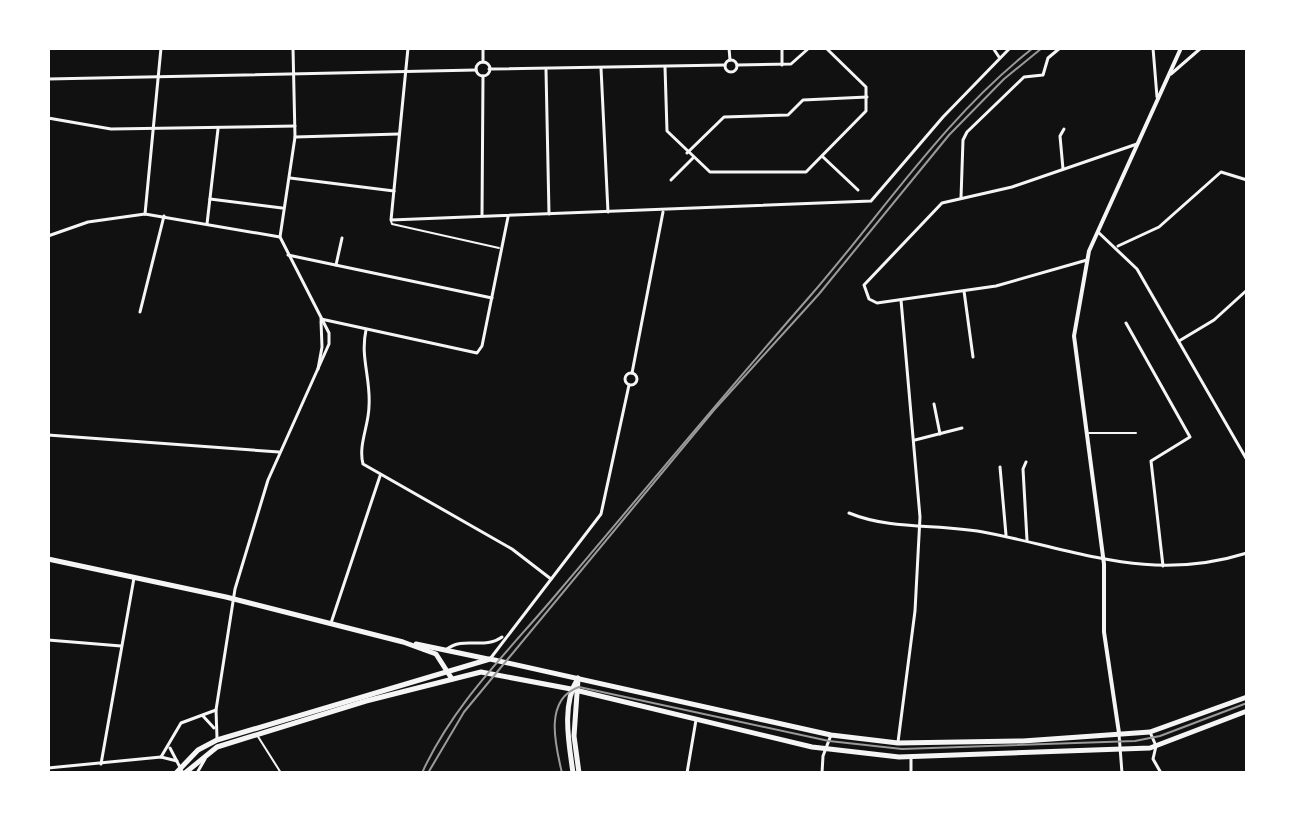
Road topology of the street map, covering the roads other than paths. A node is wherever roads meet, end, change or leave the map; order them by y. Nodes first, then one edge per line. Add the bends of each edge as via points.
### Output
1 (161, 48) edge
2 (293, 48) edge
3 (408, 48) edge
4 (483, 48) edge
5 (729, 48) edge
6 (782, 48) edge
7 (809, 48) edge
8 (826, 48) edge
9 (993, 48) edge
10 (1010, 48) edge
11 (1060, 48) edge
12 (1153, 48) edge
13 (1181, 48) edge
14 (1201, 48) edge
15 (1003, 50) edge
16 (999, 57) junction
17 (730, 60) junction
18 (483, 62) junction
19 (725, 65) junction
20 (737, 65) junction
21 (782, 65) junction
22 (665, 67) junction
23 (546, 68) junction
24 (601, 68) junction
25 (489, 69) junction
26 (476, 70) junction
27 (406, 72) junction
28 (293, 74) junction
29 (483, 76) junction
30 (1168, 76) junction
31 (159, 77) junction
32 (48, 79) edge
33 (867, 97) junction
34 (1157, 101) junction
35 (48, 118) edge
36 (295, 126) junction
37 (155, 128) junction
38 (218, 129) junction
39 (1064, 129) dead end
40 (399, 134) junction
41 (295, 137) junction
42 (1138, 144) junction
43 (687, 153) junction
44 (822, 157) junction
45 (693, 158) junction
46 (1063, 169) junction
47 (290, 178) junction
48 (671, 180) dead end
49 (1247, 180) edge
50 (858, 190) dead end
51 (394, 191) junction
52 (961, 198) junction
53 (210, 199) junction
54 (283, 208) junction
55 (663, 210) junction
56 (608, 212) junction
57 (145, 214) junction
58 (549, 214) junction
59 (164, 216) junction
60 (508, 216) junction
61 (482, 217) junction
62 (391, 220) junction
63 (207, 224) junction
64 (1098, 232) junction
65 (48, 236) edge
66 (280, 237) junction
67 (342, 238) dead end
68 (1117, 246) junction
69 (502, 249) junction
70 (287, 255) junction
71 (1087, 260) junction
72 (336, 265) junction
73 (1247, 290) edge
74 (964, 291) junction
75 (492, 298) junction
76 (901, 300) junction
77 (140, 312) dead end
78 (321, 319) junction
79 (1126, 323) dead end
80 (366, 330) junction
81 (1179, 341) junction
82 (973, 357) dead end
83 (632, 373) junction
84 (629, 385) junction
85 (934, 404) dead end
86 (962, 428) dead end
87 (1087, 433) junction
88 (1136, 433) dead end
89 (940, 434) junction
90 (48, 435) edge
91 (915, 440) junction
92 (280, 453) junction
93 (1247, 460) edge
94 (1026, 462) dead end
95 (1000, 467) dead end
96 (380, 476) junction
97 (849, 513) dead end
98 (919, 527) junction
99 (1007, 537) junction
100 (1027, 540) junction
101 (1247, 553) edge
102 (48, 559) edge
103 (1103, 561) junction
104 (1163, 566) junction
105 (134, 578) junction
106 (551, 579) junction
107 (234, 599) junction
108 (331, 623) junction
109 (505, 635) junction
110 (48, 640) edge
111 (403, 642) junction
112 (121, 646) junction
113 (447, 649) junction
114 (490, 659) junction
115 (442, 660) junction
116 (446, 672) junction
117 (578, 678) junction
118 (452, 679) junction
119 (571, 689) junction
120 (579, 692) junction
121 (1247, 697) edge
122 (216, 710) junction
123 (1247, 711) edge
124 (202, 716) junction
125 (696, 720) junction
126 (214, 728) junction
127 (1150, 732) junction
128 (256, 734) junction
129 (1119, 734) junction
130 (831, 735) junction
131 (217, 740) junction
132 (898, 743) junction
133 (1156, 746) junction
134 (170, 748) junction
135 (825, 749) junction
136 (1120, 751) junction
137 (209, 752) junction
138 (161, 757) junction
139 (911, 757) junction
140 (101, 764) junction
141 (48, 768) edge
142 (183, 768) edge
143 (176, 773) edge
144 (197, 773) edge
145 (281, 773) edge
146 (573, 773) edge
147 (579, 773) edge
148 (687, 773) edge
149 (822, 773) edge
150 (911, 773) edge
151 (1122, 773) edge
152 (1161, 773) edge

1 - 31 street
2 - 28 street
3 - 27 street
4 - 18 street
5 - 17 street
6 - 21 street
7 - 21 street
8 - 33 street via 864,84
9 - 16 street
10 - 15 street
11 - 52 street via 1048,58 1043,75 1024,77 967,132
12 - 34 street
13 - 30 street
14 - 30 street
15 - 16 street
16 - 55 street via 871,201
17 - 19 street
17 - 20 street
18 - 25 street
18 - 26 street
19 - 20 street via 731,72
19 - 22 street
20 - 21 street
22 - 24 street
22 - 43 street via 667,131
23 - 24 street
23 - 25 street
23 - 58 street
24 - 56 street
25 - 29 street
26 - 27 street
26 - 29 street
27 - 28 street
27 - 40 street
28 - 31 street
28 - 36 street
29 - 61 street
30 - 34 street
31 - 32 street
31 - 37 street
33 - 43 street via 803,100 788,115 724,117
33 - 44 street via 866,111
34 - 42 street
35 - 37 street via 98,128
36 - 38 street
36 - 41 street
37 - 38 street
37 - 57 street
38 - 53 street
39 - 46 street
40 - 41 street
40 - 51 street
41 - 47 street
42 - 46 street
42 - 64 street
43 - 45 street
44 - 45 street via 806,172 725,174 707,171
44 - 50 street
45 - 48 street
46 - 52 street
47 - 51 street
47 - 54 street
49 - 68 street via 1220,173 1159,227
51 - 62 street
52 - 76 street via 942,203 864,285 872,302
53 - 54 street
53 - 63 street
54 - 66 street
55 - 56 street
55 - 83 street
56 - 58 street
57 - 59 street
57 - 65 street via 88,222
58 - 60 street
59 - 63 street
59 - 77 street
60 - 61 street
60 - 69 street
61 - 62 street
62 - 69 lane
63 - 66 street
64 - 68 street
64 - 71 street
66 - 70 street
67 - 72 street
68 - 81 street via 1137,269
69 - 75 street
70 - 72 street
70 - 78 street
71 - 74 street
71 - 87 street via 1074,339
72 - 75 street
73 - 81 street via 1214,320
74 - 76 street
74 - 82 street
75 - 80 street via 482,346 474,354
76 - 91 street
78 - 80 street
78 - 92 street via 329,344
79 - 104 street via 1190,437 1151,461
80 - 96 street via 362,354 369,409 361,459
81 - 93 street
83 - 84 street via 625,378
83 - 84 street via 637,381
84 - 106 street via 601,514
85 - 89 street
86 - 89 street
87 - 88 lane
87 - 103 street
89 - 91 street
90 - 92 street
91 - 98 street
92 - 107 street
94 - 100 street
95 - 99 street
96 - 106 street via 512,549
96 - 108 street
97 - 98 street via 873,523
98 - 99 street
98 - 132 street via 915,611
99 - 100 street
100 - 103 street
101 - 104 street via 1213,564
102 - 105 main road
103 - 104 street
103 - 129 street via 1104,632
105 - 107 main road
105 - 112 street
106 - 109 street
107 - 108 main road
107 - 122 street
108 - 111 main road
109 - 113 street via 490,645 460,643
109 - 114 street
110 - 112 street
111 - 113 main road
111 - 115 main road
112 - 140 street
113 - 114 main road
113 - 115 main road
114 - 116 main road
114 - 117 main road
115 - 116 main road
116 - 118 main road
116 - 131 main road
117 - 119 main road
117 - 120 main road
117 - 130 main road
118 - 119 main road via 494,672
118 - 128 main road
119 - 120 main road
119 - 146 main road
120 - 125 main road
120 - 147 main road via 574,736
121 - 127 main road
122 - 124 street
122 - 126 street
123 - 133 main road
124 - 126 street
124 - 134 street via 181,723
125 - 135 main road
125 - 148 street
126 - 131 street
127 - 129 main road
127 - 133 street
128 - 137 main road
128 - 145 lane
129 - 132 main road
129 - 136 street
130 - 132 main road
130 - 135 street
131 - 142 main road
133 - 136 main road
133 - 152 street via 1153,759
134 - 138 street
134 - 142 street
135 - 139 main road
135 - 149 street
136 - 139 main road
136 - 151 street
137 - 142 main road
137 - 144 street
138 - 140 street
138 - 142 street
139 - 150 street
140 - 141 street
142 - 143 main road

